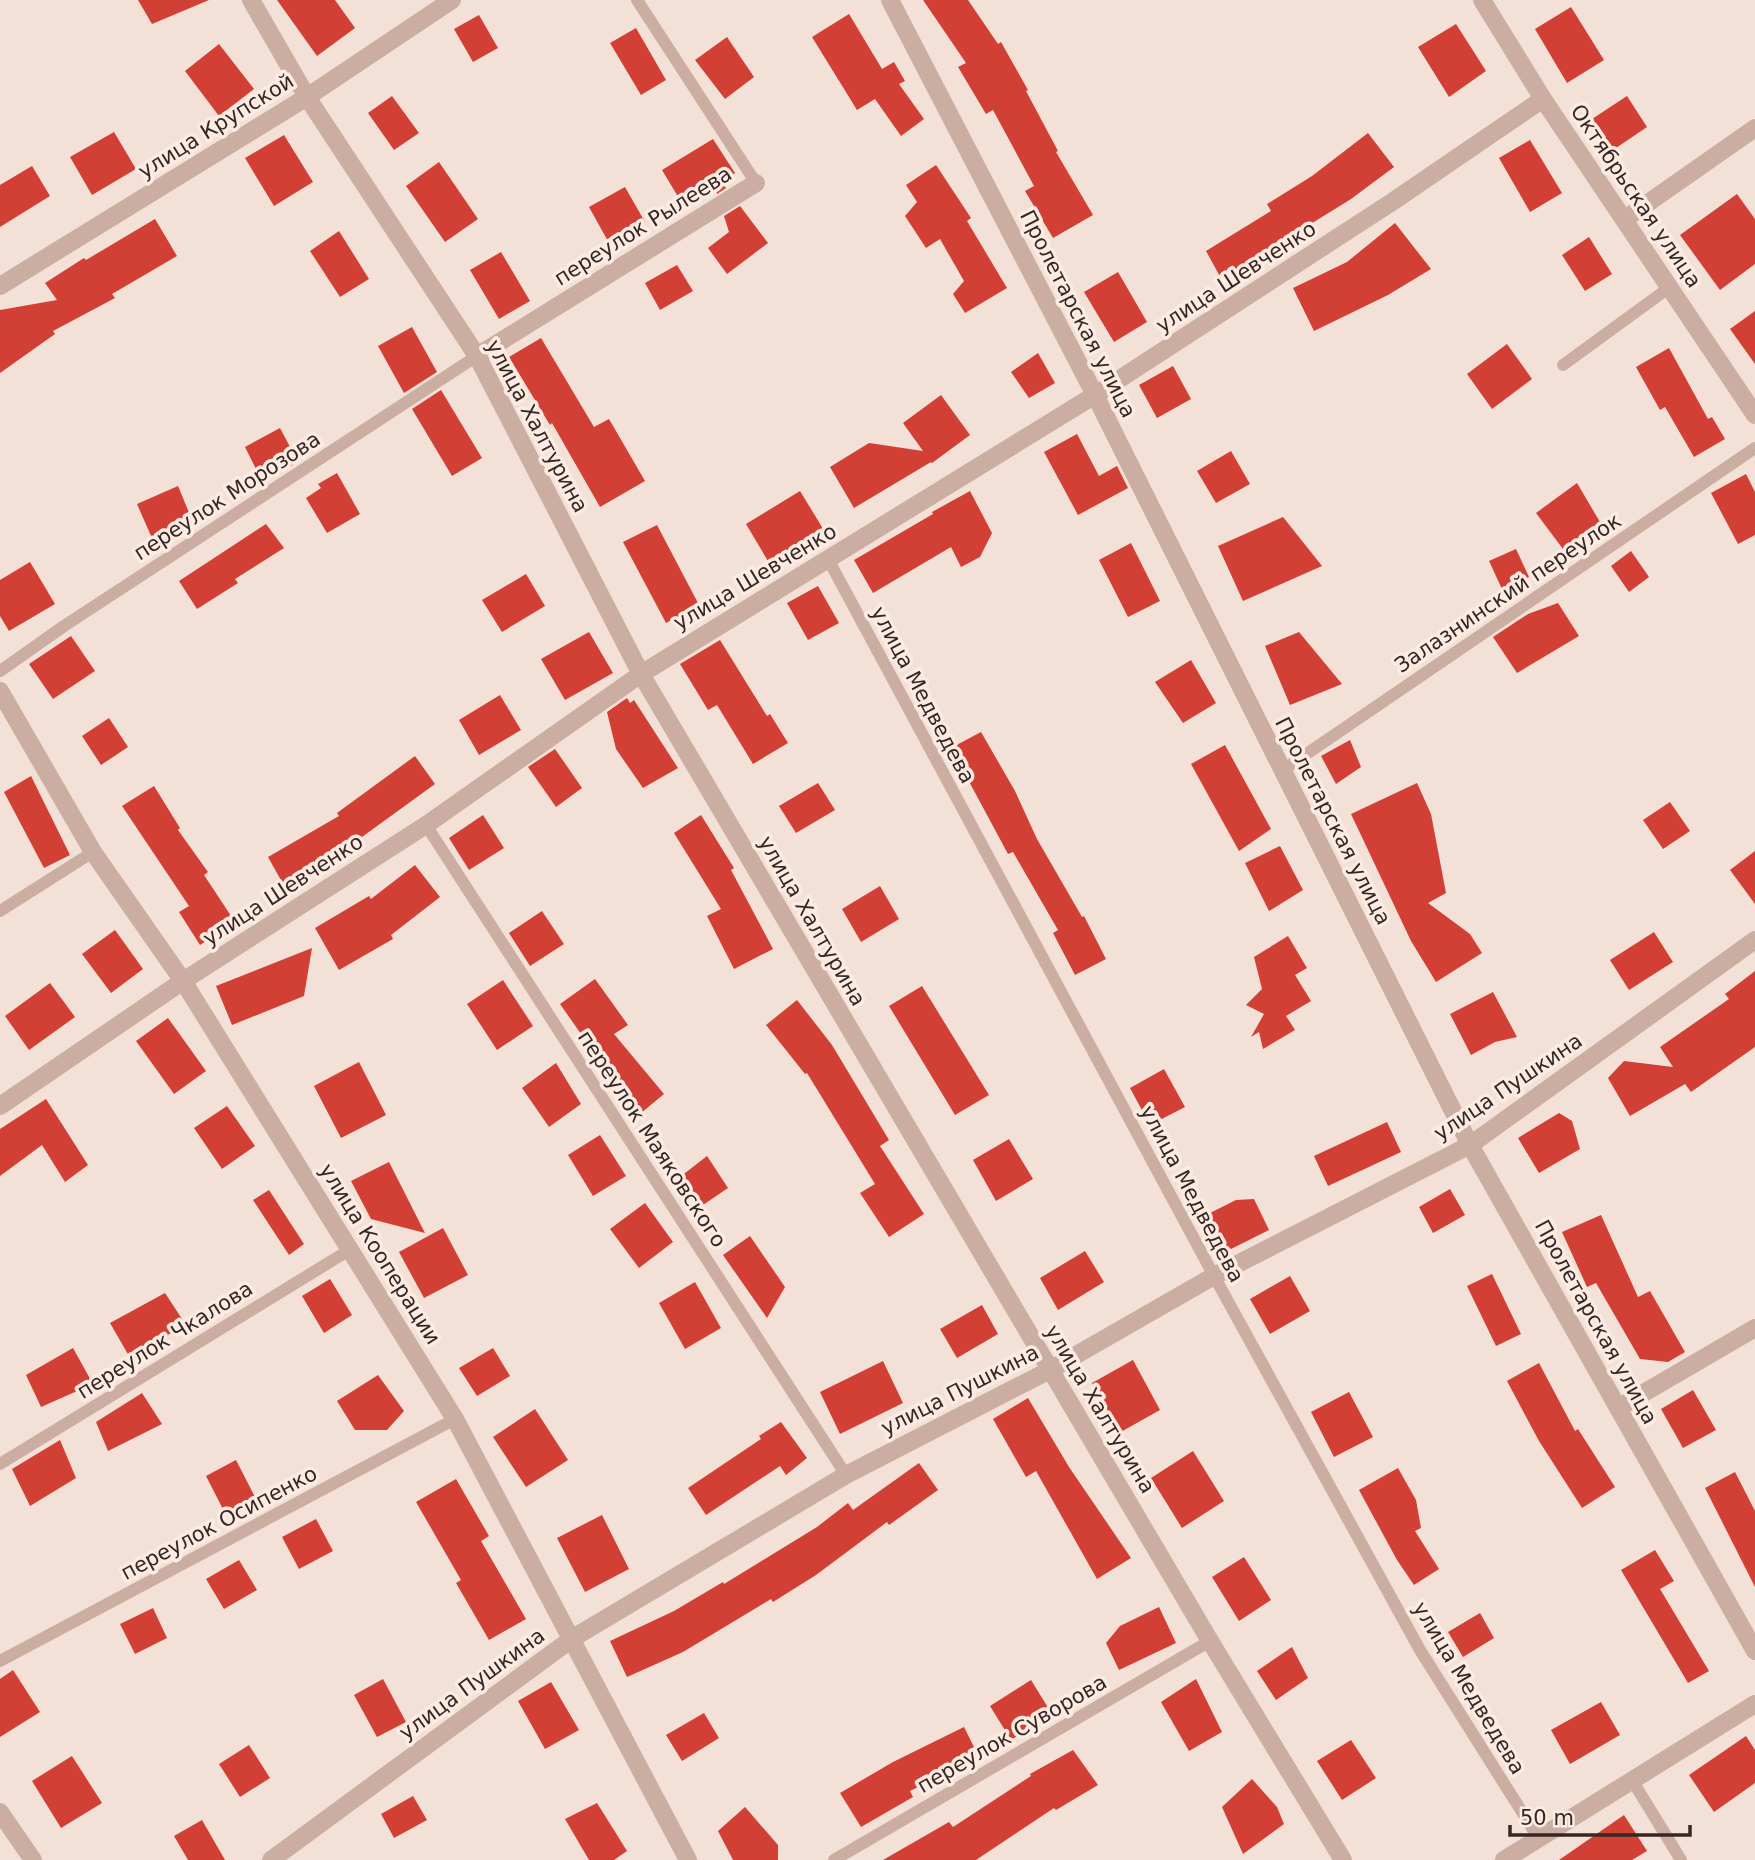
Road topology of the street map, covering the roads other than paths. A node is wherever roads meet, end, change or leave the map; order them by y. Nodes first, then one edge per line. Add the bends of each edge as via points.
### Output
1 (251, 0) edge
2 (452, 0) edge
3 (637, 0) edge
4 (890, 0) edge
5 (1482, 0) edge
6 (307, 97) junction
7 (1543, 99) junction
8 (1755, 128) edge
9 (756, 183) joint
10 (1625, 219) junction
11 (0, 286) edge
12 (1670, 287) junction
13 (477, 356) junction
14 (1563, 365) dead end
15 (1096, 395) junction
16 (1755, 415) edge
17 (1755, 448) edge
18 (828, 559) junction
19 (0, 671) edge
20 (640, 674) junction
21 (0, 691) edge
22 (1283, 770) junction
23 (425, 825) junction
24 (93, 852) junction
25 (0, 911) edge
26 (1755, 940) edge
27 (183, 981) junction
28 (0, 1106) edge
29 (1470, 1145) junction
30 (351, 1249) junction
31 (1214, 1276) junction
32 (1755, 1328) edge
33 (1051, 1370) junction
34 (1618, 1408) junction
35 (455, 1419) junction
36 (0, 1464) edge
37 (846, 1475) junction
38 (573, 1638) junction
39 (1210, 1641) junction
40 (1755, 1651) edge
41 (0, 1661) edge
42 (1755, 1704) edge
43 (1632, 1780) junction
44 (0, 1812) edge
45 (1539, 1839) junction
46 (33, 1860) edge
47 (271, 1860) edge
48 (688, 1860) edge
49 (834, 1860) edge
50 (1343, 1860) edge
51 (1504, 1860) edge
52 (1681, 1860) edge

1 - 6 street, улица Халтурина
2 - 6 street, улица Крупской
3 - 9 lane, переулок Рылеева
4 - 15 street, Пролетарская улица
5 - 7 street, Октябрьская улица
6 - 11 street, улица Крупской
6 - 13 street, улица Халтурина
7 - 10 street, Октябрьская улица
7 - 15 street, улица Шевченко
8 - 10 street
9 - 13 street, переулок Рылеева
10 - 12 street, Октябрьская улица
12 - 14 lane
12 - 16 street, Октябрьская улица
13 - 19 lane, переулок Морозова
13 - 20 street, улица Халтурина
15 - 18 street, улица Шевченко
15 - 22 street, Пролетарская улица
17 - 22 lane, Залазнинский переулок
18 - 20 street, улица Шевченко
18 - 31 lane, улица Медведева
20 - 23 street, улица Шевченко
20 - 33 street, улица Халтурина
21 - 24 street, улица Кооперации
22 - 29 street, Пролетарская улица
23 - 27 street, улица Шевченко
23 - 37 lane, переулок Маяковского
24 - 25 lane
24 - 27 street, улица Кооперации
26 - 29 street, улица Пушкина
27 - 28 street, улица Шевченко
27 - 30 street, улица Кооперации
29 - 31 street, улица Пушкина
29 - 34 street, Пролетарская улица
30 - 35 street, улица Кооперации
30 - 36 lane, переулок Чкалова
31 - 33 street, улица Пушкина
31 - 45 lane, улица Медведева via 1420,1650
32 - 34 street
33 - 37 street, улица Пушкина
33 - 39 street, улица Халтурина
34 - 40 street, Пролетарская улица
35 - 38 street, улица Кооперации
35 - 41 lane, переулок Осипенко
37 - 38 street, улица Пушкина
38 - 47 street, улица Пушкина
38 - 48 street, улица Кооперации
39 - 49 lane, переулок Суворова
39 - 50 street, улица Халтурина
42 - 43 street
43 - 45 street
43 - 52 lane
44 - 46 street
45 - 51 street

